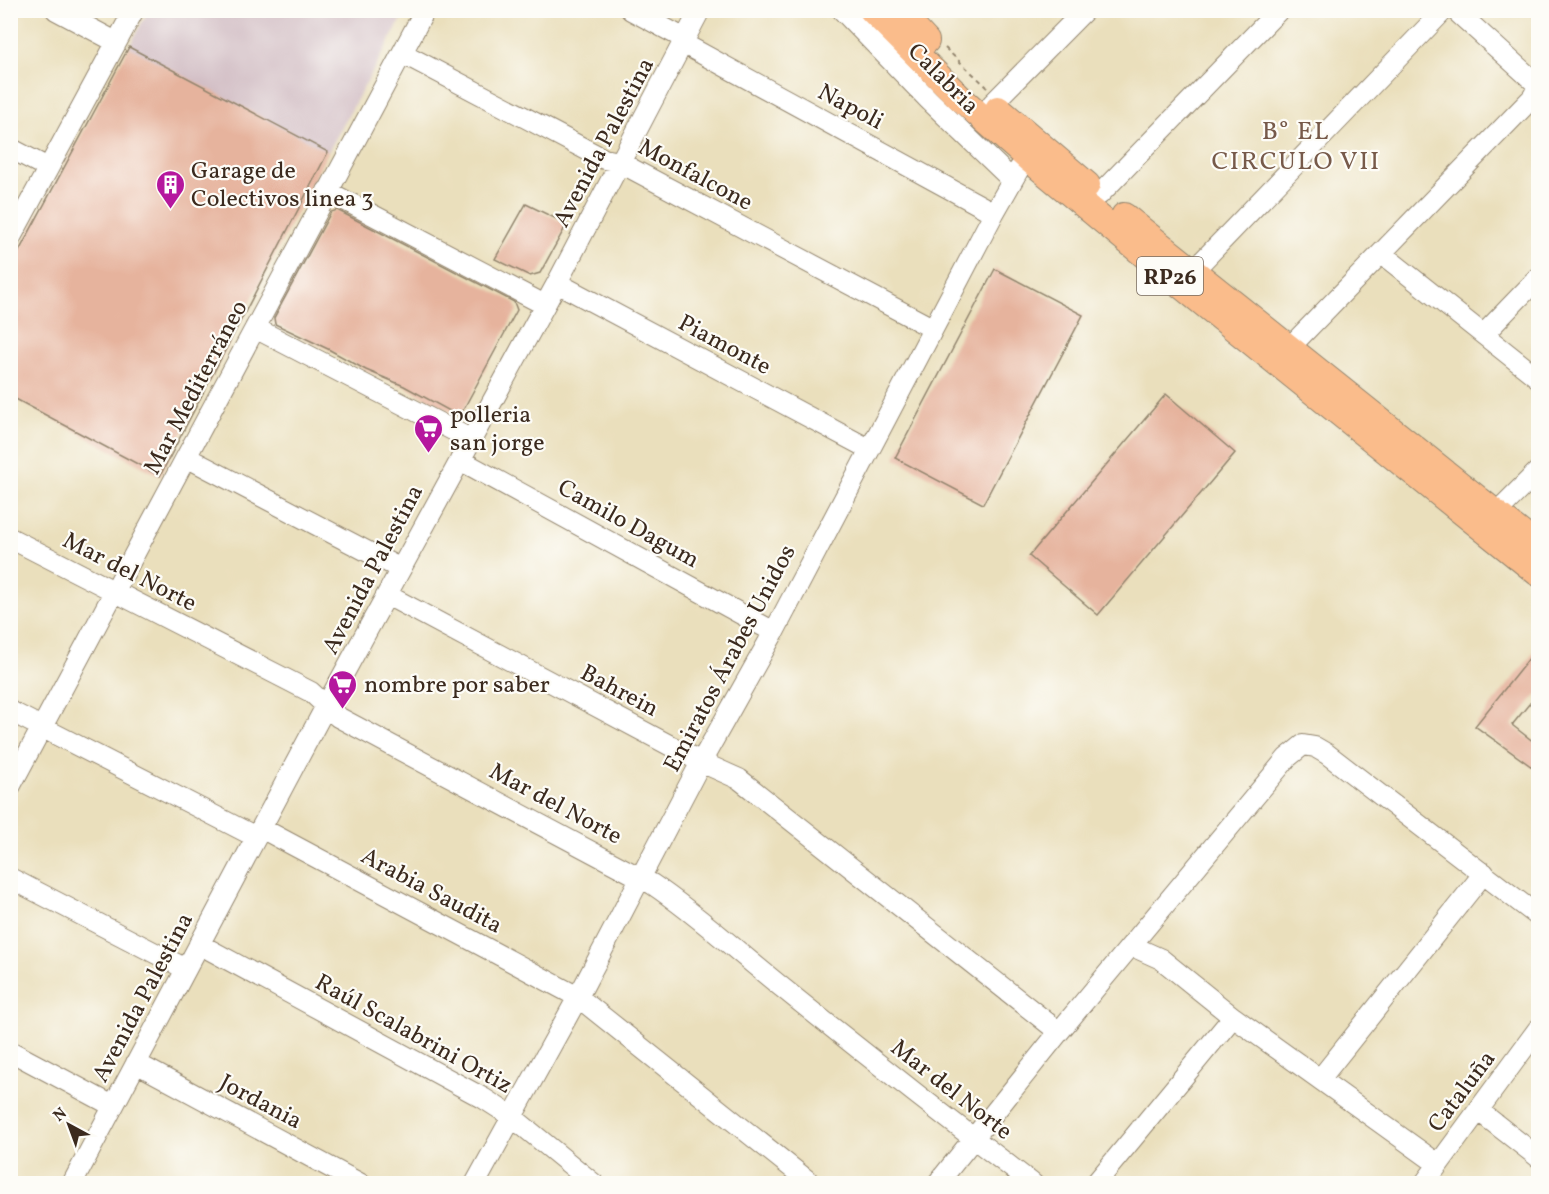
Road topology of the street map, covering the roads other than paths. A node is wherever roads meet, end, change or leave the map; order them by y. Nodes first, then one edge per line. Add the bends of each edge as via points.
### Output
1 (56, 10) edge
2 (134, 10) edge
3 (425, 10) edge
4 (631, 10) edge
5 (700, 10) edge
6 (842, 10) edge
7 (872, 10) edge
8 (897, 10) edge
9 (1086, 10) edge
10 (1279, 10) edge
11 (1444, 10) edge
12 (1455, 10) edge
13 (116, 42) junction
14 (685, 42) junction
15 (402, 52) junction
16 (1539, 87) edge
17 (993, 104) junction
18 (10, 148) edge
19 (1029, 159) junction
20 (620, 162) junction
21 (48, 168) junction
22 (1012, 180) junction
23 (327, 191) junction
24 (1099, 195) junction
25 (994, 213) junction
26 (10, 239) edge
27 (1382, 254) junction
28 (1193, 271) junction
29 (1539, 278) edge
30 (556, 284) junction
31 (543, 304) junction
32 (255, 328) junction
33 (932, 328) junction
34 (1484, 334) junction
35 (1289, 348) junction
36 (1539, 378) edge
37 (471, 439) junction
38 (869, 449) junction
39 (188, 458) junction
40 (460, 460) junction
41 (1539, 471) edge
42 (1489, 520) junction
43 (10, 538) edge
44 (1539, 547) edge
45 (401, 569) junction
46 (1539, 573) edge
47 (116, 592) junction
48 (387, 595) junction
49 (774, 632) junction
50 (326, 706) junction
51 (10, 711) edge
52 (42, 728) junction
53 (702, 762) junction
54 (10, 787) edge
55 (259, 833) junction
56 (1484, 873) junction
57 (641, 877) junction
58 (10, 878) edge
59 (1539, 916) edge
60 (199, 944) junction
61 (1132, 946) junction
62 (186, 969) junction
63 (578, 997) junction
64 (1233, 1017) junction
65 (1539, 1029) edge
66 (1059, 1032) junction
67 (10, 1051) edge
68 (136, 1063) junction
69 (1320, 1079) junction
70 (113, 1106) junction
71 (1479, 1111) junction
72 (511, 1116) junction
73 (974, 1139) junction
74 (1539, 1157) edge
75 (1438, 1164) junction
76 (79, 1181) edge
77 (361, 1184) edge
78 (475, 1184) edge
79 (594, 1184) edge
80 (812, 1184) edge
81 (937, 1184) edge
82 (1033, 1184) edge
83 (1095, 1184) edge
84 (1424, 1184) edge

1 - 13 street
2 - 13 street
3 - 15 street, Mar Mediterráneo
4 - 14 street, Napoli
5 - 14 street, Avenida Palestina
6 - 22 street, Calabria
7 - 19 main road, RP26 via 959,98
8 - 17 main road, RP26
9 - 17 street
10 - 24 street
11 - 28 street
12 - 16 street
13 - 21 street
14 - 20 street, Avenida Palestina
14 - 25 street, Napoli
15 - 20 street, Monfalcone via 604,159
15 - 23 street, Mar Mediterráneo
16 - 27 street
17 - 24 main road, RP26
18 - 21 street
19 - 22 street, Emiratos Árabes Unidos
19 - 42 main road, RP26 via 1177,282
20 - 30 street, Avenida Palestina
20 - 33 street, Monfalcone
21 - 26 street
22 - 25 street, Emiratos Árabes Unidos
23 - 31 street
23 - 32 street, Mar Mediterráneo
24 - 28 main road, RP26
25 - 33 street, Emiratos Árabes Unidos
27 - 34 street
27 - 35 street
28 - 35 main road, RP26
29 - 34 street
30 - 31 street, Avenida Palestina
30 - 38 street, Piamonte
31 - 37 street, Avenida Palestina
32 - 37 street
32 - 39 street, Mar Mediterráneo
33 - 38 street, Emiratos Árabes Unidos
34 - 36 street
35 - 42 main road, RP26
37 - 40 street, Avenida Palestina
38 - 49 street, Emiratos Árabes Unidos
39 - 45 street
39 - 47 street, Mar Mediterráneo
40 - 45 street, Avenida Palestina
40 - 49 street, Camilo Dagum
41 - 42 street
42 - 44 main road, RP26
42 - 46 main road, RP26
43 - 47 street, Mar del Norte
45 - 48 street, Avenida Palestina
47 - 50 street, Mar del Norte via 311,692
47 - 52 street, Mar Mediterráneo
48 - 50 street, Avenida Palestina
48 - 53 street, Bahrein
49 - 53 street, Emiratos Árabes Unidos
50 - 55 street, Avenida Palestina
50 - 57 street, Mar del Norte via 338,717
51 - 52 street, Arabia Saudita
52 - 54 street, Mar Mediterráneo
52 - 55 street, Arabia Saudita
53 - 57 street, Emiratos Árabes Unidos
53 - 66 street, Bahrein via 758,792
55 - 60 street, Avenida Palestina
55 - 63 street, Arabia Saudita
56 - 59 street
56 - 61 street via 1327,754 1303,745 1287,758
56 - 69 street
57 - 63 street, Emiratos Árabes Unidos
57 - 73 street, Mar del Norte via 688,910
58 - 62 street
60 - 62 street, Avenida Palestina
60 - 72 street, Raúl Scalabrini Ortiz
61 - 64 street via 1161,959
61 - 66 street
62 - 68 street, Avenida Palestina
63 - 72 street, Emiratos Árabes Unidos
63 - 80 street, Arabia Saudita
64 - 69 street
64 - 83 street
65 - 71 street, Cataluña
66 - 73 street
67 - 70 street
68 - 70 street, Avenida Palestina
68 - 77 street, Jordania
69 - 75 street
70 - 76 street, Avenida Palestina
71 - 74 street
71 - 75 street, Cataluña
72 - 78 street, Emiratos Árabes Unidos
72 - 79 street, Raúl Scalabrini Ortiz
73 - 81 street
73 - 82 street, Mar del Norte
75 - 84 street, Cataluña

